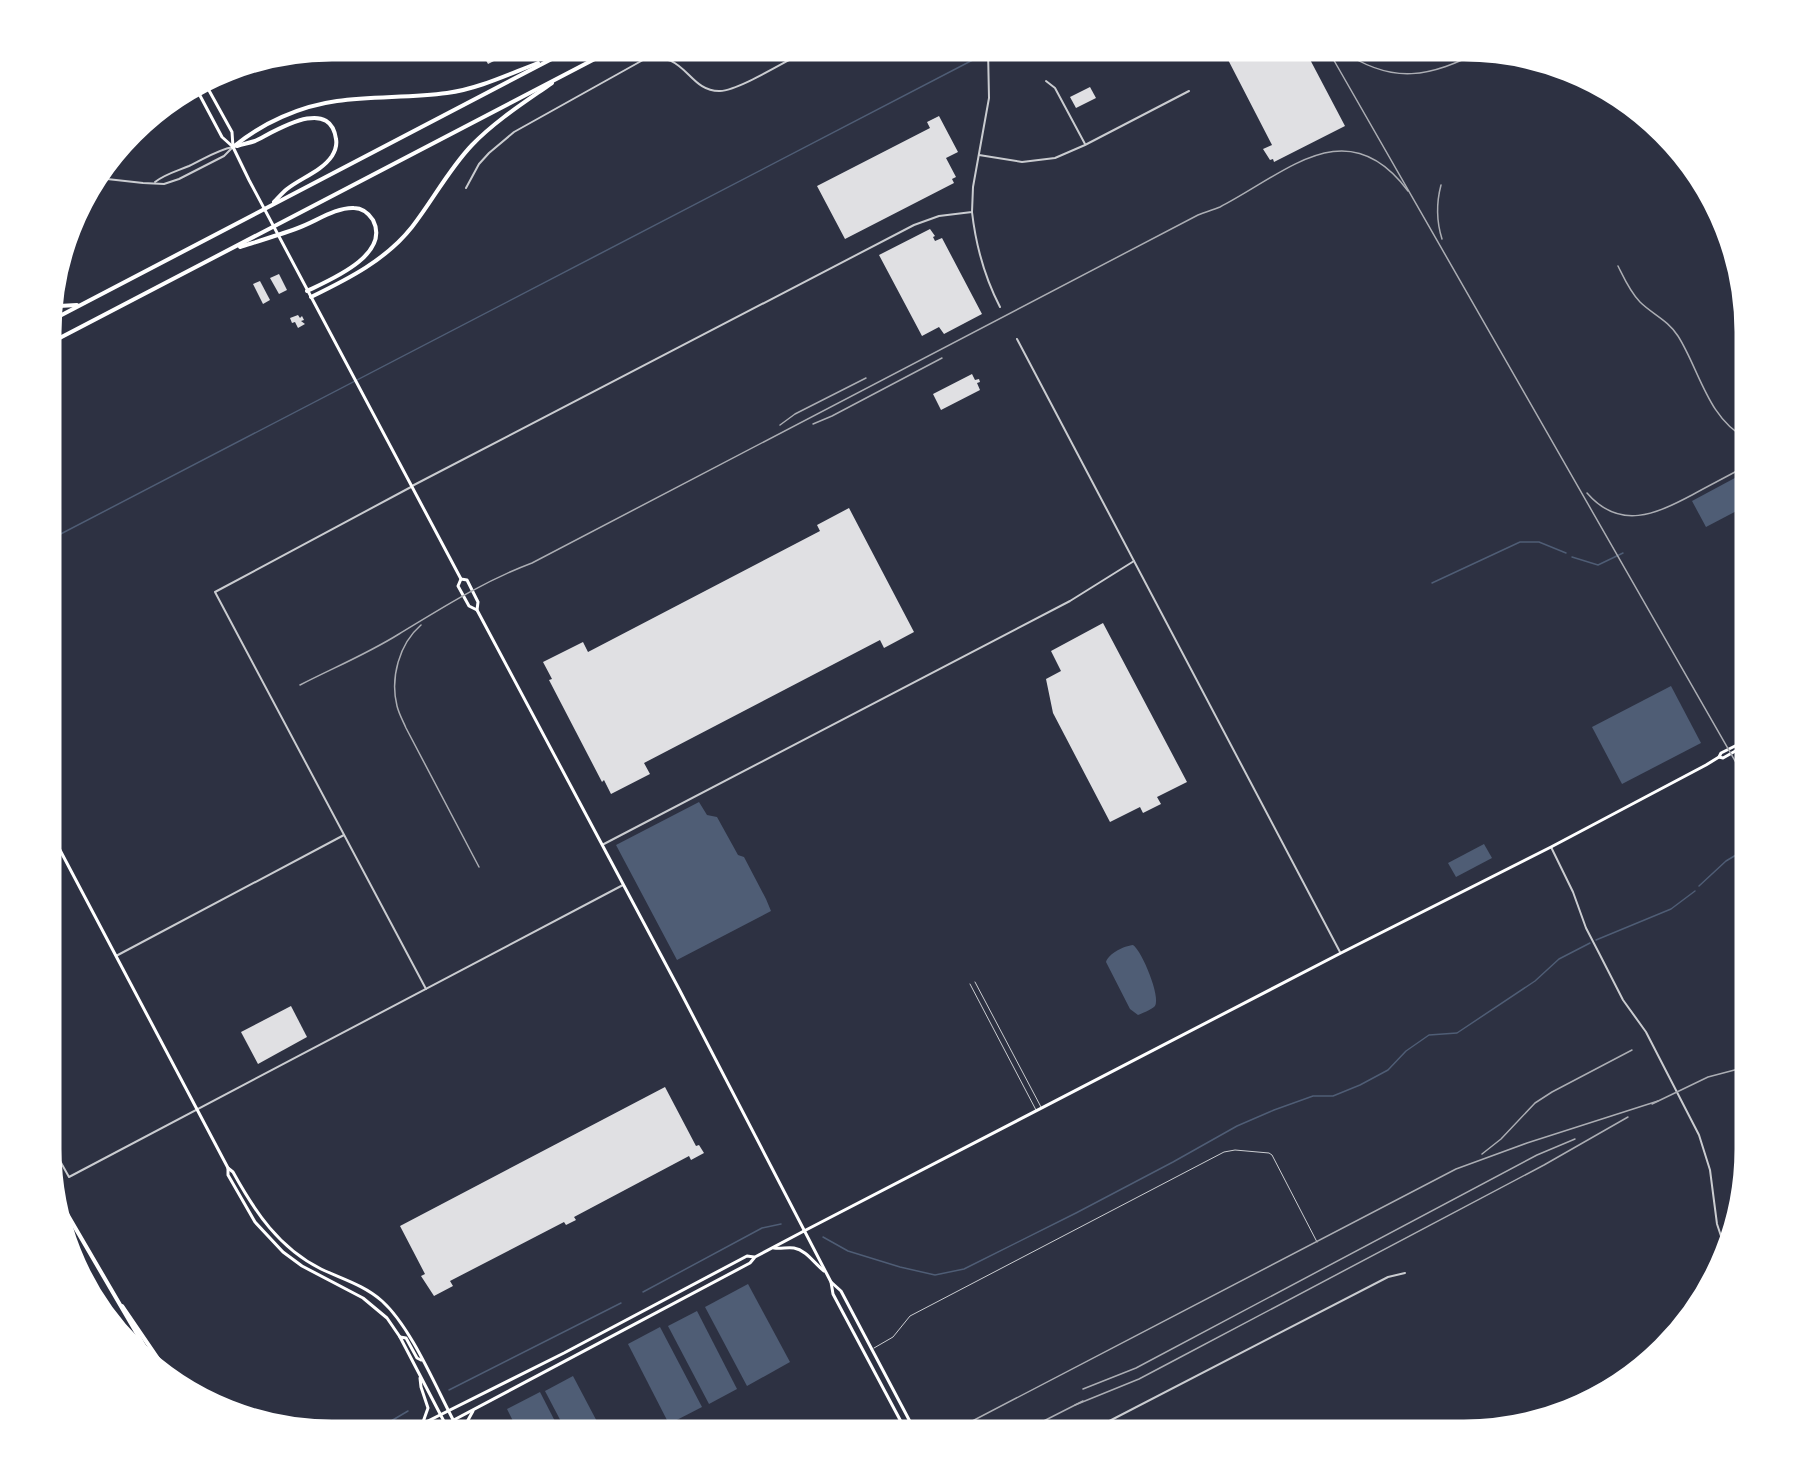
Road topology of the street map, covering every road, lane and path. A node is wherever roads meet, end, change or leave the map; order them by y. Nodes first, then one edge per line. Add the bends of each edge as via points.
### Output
1 (547, 60) edge
2 (549, 60) edge
3 (592, 60) edge
4 (643, 60) edge
5 (667, 60) edge
6 (789, 60) edge
7 (989, 60) edge
8 (562, 75) junction
9 (1046, 81) dead end
10 (209, 90) edge
11 (1189, 91) dead end
12 (199, 94) edge
13 (1085, 145) junction
14 (233, 147) junction
15 (979, 155) junction
16 (107, 179) edge
17 (155, 182) junction
18 (466, 188) dead end
19 (281, 198) junction
20 (972, 212) junction
21 (228, 251) junction
22 (308, 291) junction
23 (311, 297) junction
24 (80, 305) junction
25 (61, 306) edge
26 (1000, 307) dead end
27 (61, 315) edge
28 (60, 339) edge
29 (1017, 339) dead end
30 (412, 486) junction
31 (1134, 561) junction
32 (461, 579) junction
33 (477, 610) junction
34 (1736, 745) edge
35 (344, 835) junction
36 (602, 845) junction
37 (1551, 847) junction
38 (60, 850) edge
39 (623, 885) junction
40 (1341, 953) junction
41 (116, 956) junction
42 (975, 982) dead end
43 (970, 984) dead end
44 (426, 989) junction
45 (197, 1109) junction
46 (1042, 1109) junction
47 (1037, 1111) junction
48 (61, 1162) edge
49 (228, 1168) junction
50 (68, 1216) edge
51 (804, 1232) junction
52 (1721, 1237) edge
53 (1317, 1242) dead end
54 (773, 1248) junction
55 (755, 1257) junction
56 (826, 1273) junction
57 (1405, 1273) dead end
58 (831, 1282) junction
59 (115, 1298) junction
60 (400, 1337) junction
61 (142, 1343) edge
62 (872, 1349) junction
63 (156, 1356) edge
64 (422, 1361) junction
65 (420, 1378) junction
66 (474, 1409) junction
67 (448, 1411) junction
68 (440, 1415) junction
69 (453, 1420) joint
70 (423, 1421) edge
71 (426, 1421) edge
72 (444, 1421) edge
73 (467, 1421) edge
74 (901, 1421) edge
75 (910, 1421) edge
76 (1109, 1421) edge

1 - 14 highway via 448,93 339,101 296,110
2 - 19 highway
3 - 8 highway
4 - 18 street via 514,132 479,164
5 - 6 street via 699,84 719,92
7 - 15 street via 989,98
8 - 21 highway
8 - 23 highway via 479,138 394,246 366,268
9 - 13 street via 1055,88
10 - 14 main road via 231,132
11 - 13 street
12 - 14 main road via 222,137
13 - 15 street via 1062,156 1038,161 1013,162
14 - 17 street
14 - 17 street via 224,156 178,179 164,184
14 - 19 highway via 306,118 321,119 330,126 336,138 332,158 286,189
14 - 22 main road
15 - 20 street
16 - 17 street
19 - 24 highway
20 - 26 street via 982,267
20 - 30 street via 939,216 914,225
21 - 22 highway via 345,209 359,209 367,214 375,227 373,243 360,262
21 - 28 highway
22 - 23 main road
23 - 30 main road
24 - 25 highway
24 - 27 highway
29 - 31 street
30 - 32 main road
30 - 35 street via 214,592
31 - 36 street via 1070,602
31 - 40 street
32 - 33 main road via 466,580 478,602
32 - 33 main road via 458,586 470,606
33 - 36 main road
34 - 37 main road
35 - 41 street
35 - 44 street
36 - 39 main road
37 - 40 main road
37 - 52 street via 1600,956 1623,1000 1646,1032 1700,1135
38 - 41 main road
39 - 44 street
39 - 51 main road
40 - 46 main road
41 - 45 main road
42 - 46 lane
43 - 47 lane
44 - 45 street
45 - 48 street via 69,1177
45 - 49 main road
46 - 47 main road
47 - 51 main road
49 - 60 main road via 248,1211 274,1244 302,1266 371,1303
49 - 64 main road via 263,1221 290,1249 366,1289 384,1303
50 - 59 highway
51 - 54 main road
51 - 56 main road
53 - 62 lane via 1272,1155 1224,1152 910,1316 893,1337
54 - 55 main road
54 - 56 main road via 801,1250
55 - 66 main road via 740,1269
55 - 67 main road via 747,1256
56 - 58 main road
57 - 76 street via 1388,1276
58 - 62 main road via 841,1291
58 - 74 main road via 833,1294
59 - 61 highway
59 - 63 highway
60 - 64 main road via 406,1338
60 - 65 main road
62 - 75 main road
64 - 67 main road
65 - 68 main road
65 - 70 main road via 428,1408
66 - 69 main road
66 - 73 main road
67 - 68 main road
67 - 69 main road
68 - 71 main road
68 - 72 main road

